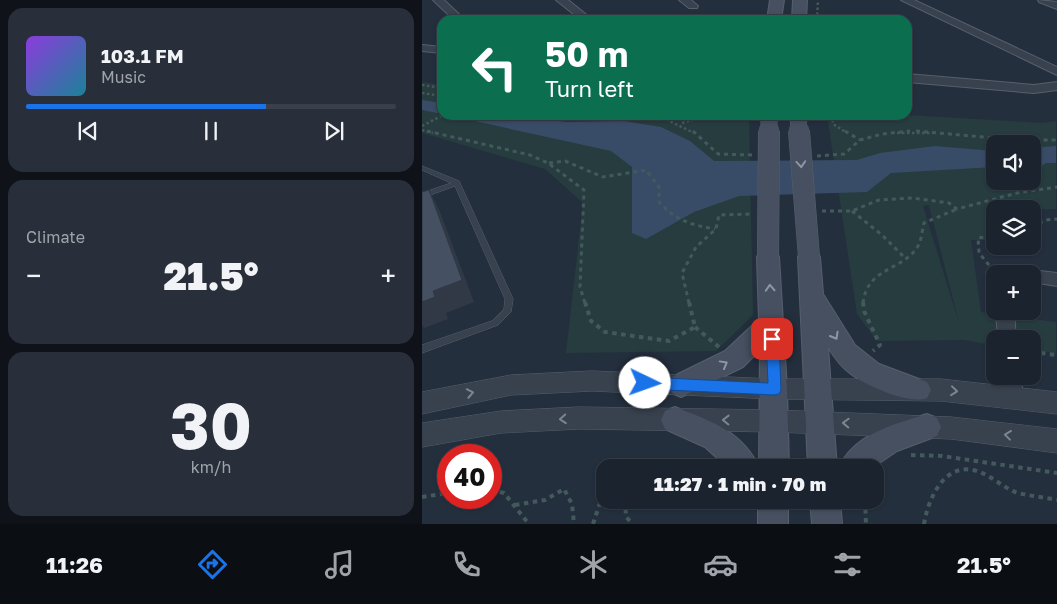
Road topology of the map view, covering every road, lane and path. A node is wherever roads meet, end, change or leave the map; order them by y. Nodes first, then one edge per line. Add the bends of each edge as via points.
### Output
1 (438, 0) edge
2 (561, 0) edge
3 (777, 0) edge
4 (800, 0) edge
5 (818, 0) edge
6 (906, 0) edge
7 (1043, 0) edge
8 (1056, 6) edge
9 (454, 15) edge
10 (581, 15) edge
11 (775, 15) edge
12 (799, 15) edge
13 (817, 15) edge
14 (422, 48) edge
15 (437, 50) edge
16 (1056, 72) edge
17 (912, 78) edge
18 (422, 86) edge
19 (1056, 86) edge
20 (437, 88) edge
21 (422, 93) edge
22 (437, 95) edge
23 (437, 119) edge
24 (673, 120) edge
25 (690, 120) edge
26 (769, 120) edge
27 (798, 120) edge
28 (833, 120) edge
29 (682, 123) junction
30 (422, 128) edge
31 (860, 140) junction
32 (1056, 140) edge
33 (759, 155) dead end
34 (808, 156) dead end
35 (548, 163) junction
36 (422, 168) edge
37 (457, 183) junction
38 (1056, 187) edge
39 (423, 195) edge
40 (957, 209) junction
41 (817, 211) dead end
42 (852, 211) junction
43 (758, 214) dead end
44 (1056, 218) edge
45 (1041, 222) edge
46 (716, 229) junction
47 (986, 237) edge
48 (904, 257) junction
49 (990, 265) edge
50 (1041, 278) edge
51 (1056, 280) edge
52 (812, 294) junction
53 (771, 322) junction
54 (695, 326) junction
55 (879, 334) dead end
56 (422, 350) edge
57 (1041, 353) edge
58 (1056, 355) edge
59 (734, 359) junction
60 (681, 385) junction
61 (1013, 387) edge
62 (774, 390) junction
63 (817, 390) junction
64 (918, 390) junction
65 (422, 402) edge
66 (1056, 403) edge
67 (675, 420) junction
68 (775, 421) junction
69 (820, 422) junction
70 (928, 427) junction
71 (422, 435) edge
72 (1056, 441) edge
73 (902, 454) dead end
74 (739, 459) edge
75 (774, 459) edge
76 (822, 459) edge
77 (861, 459) edge
78 (1056, 472) edge
79 (502, 493) edge
80 (437, 495) edge
81 (422, 497) edge
82 (1056, 500) edge
83 (515, 505) junction
84 (598, 509) edge
85 (626, 509) edge
86 (865, 509) edge
87 (529, 524) edge
88 (574, 524) edge
89 (593, 524) edge
90 (633, 524) edge
91 (866, 524) edge
92 (924, 524) edge

1 - 9 street
2 - 10 street
3 - 11 main road
4 - 12 main road
5 - 13 path
6 - 16 street
7 - 8 street
14 - 15 street
17 - 19 street via 1034,89
18 - 20 path
21 - 22 path
23 - 30 path
24 - 29 path
25 - 29 path
53 -> 26 main road, bridge
27 -> 52 main road, bridge
28 - 31 path via 833,124
29 - 33 path via 705,139 718,154
30 - 35 path via 530,155
31 - 32 path via 913,131 1016,140
31 - 34 path via 844,154
35 - 46 path via 564,161 603,177 646,170 659,187 659,202 669,215 686,224
35 - 54 path via 584,190 580,287 591,321 605,332 669,341
36 - 37 lane
37 - 39 lane
37 - 56 lane via 509,299 508,310 495,323
38 - 40 path via 1017,193
40 - 42 path via 950,203 914,198 878,200
40 - 48 path via 924,223 918,245
41 - 42 path
42 - 48 path
43 - 46 path via 718,215
44 - 45 path
46 - 54 path via 696,247 682,273
47 - 49 path via 978,238 976,246 983,261
48 - 55 path via 869,284 864,295 863,308
50 - 51 street
52 - 63 main road
52 -> 64 main road via 845,353 858,365 885,379
53 - 59 main road
53 - 62 main road
54 - 59 path
57 - 58 path
60 -> 59 main road
60 - 62 street
65 -> 60 street via 517,385 592,381
64 -> 61 street
61 - 66 street
62 - 63 street
62 - 68 main road
63 - 64 street
63 - 69 main road
68 -> 67 street
67 -> 71 street via 501,422
67 - 74 main road via 720,440 732,448
68 - 69 street
68 - 75 main road
70 -> 69 street
69 - 76 main road
72 -> 70 street
70 - 77 main road via 892,438 868,451
73 - 78 path via 942,456
79 - 83 path
80 - 81 path
82 - 92 path via 1012,491 976,470 963,468 944,479 925,512
83 - 87 path
83 - 88 path via 545,500 564,489 572,504
84 - 89 path
85 - 90 path via 626,517
86 - 91 path

